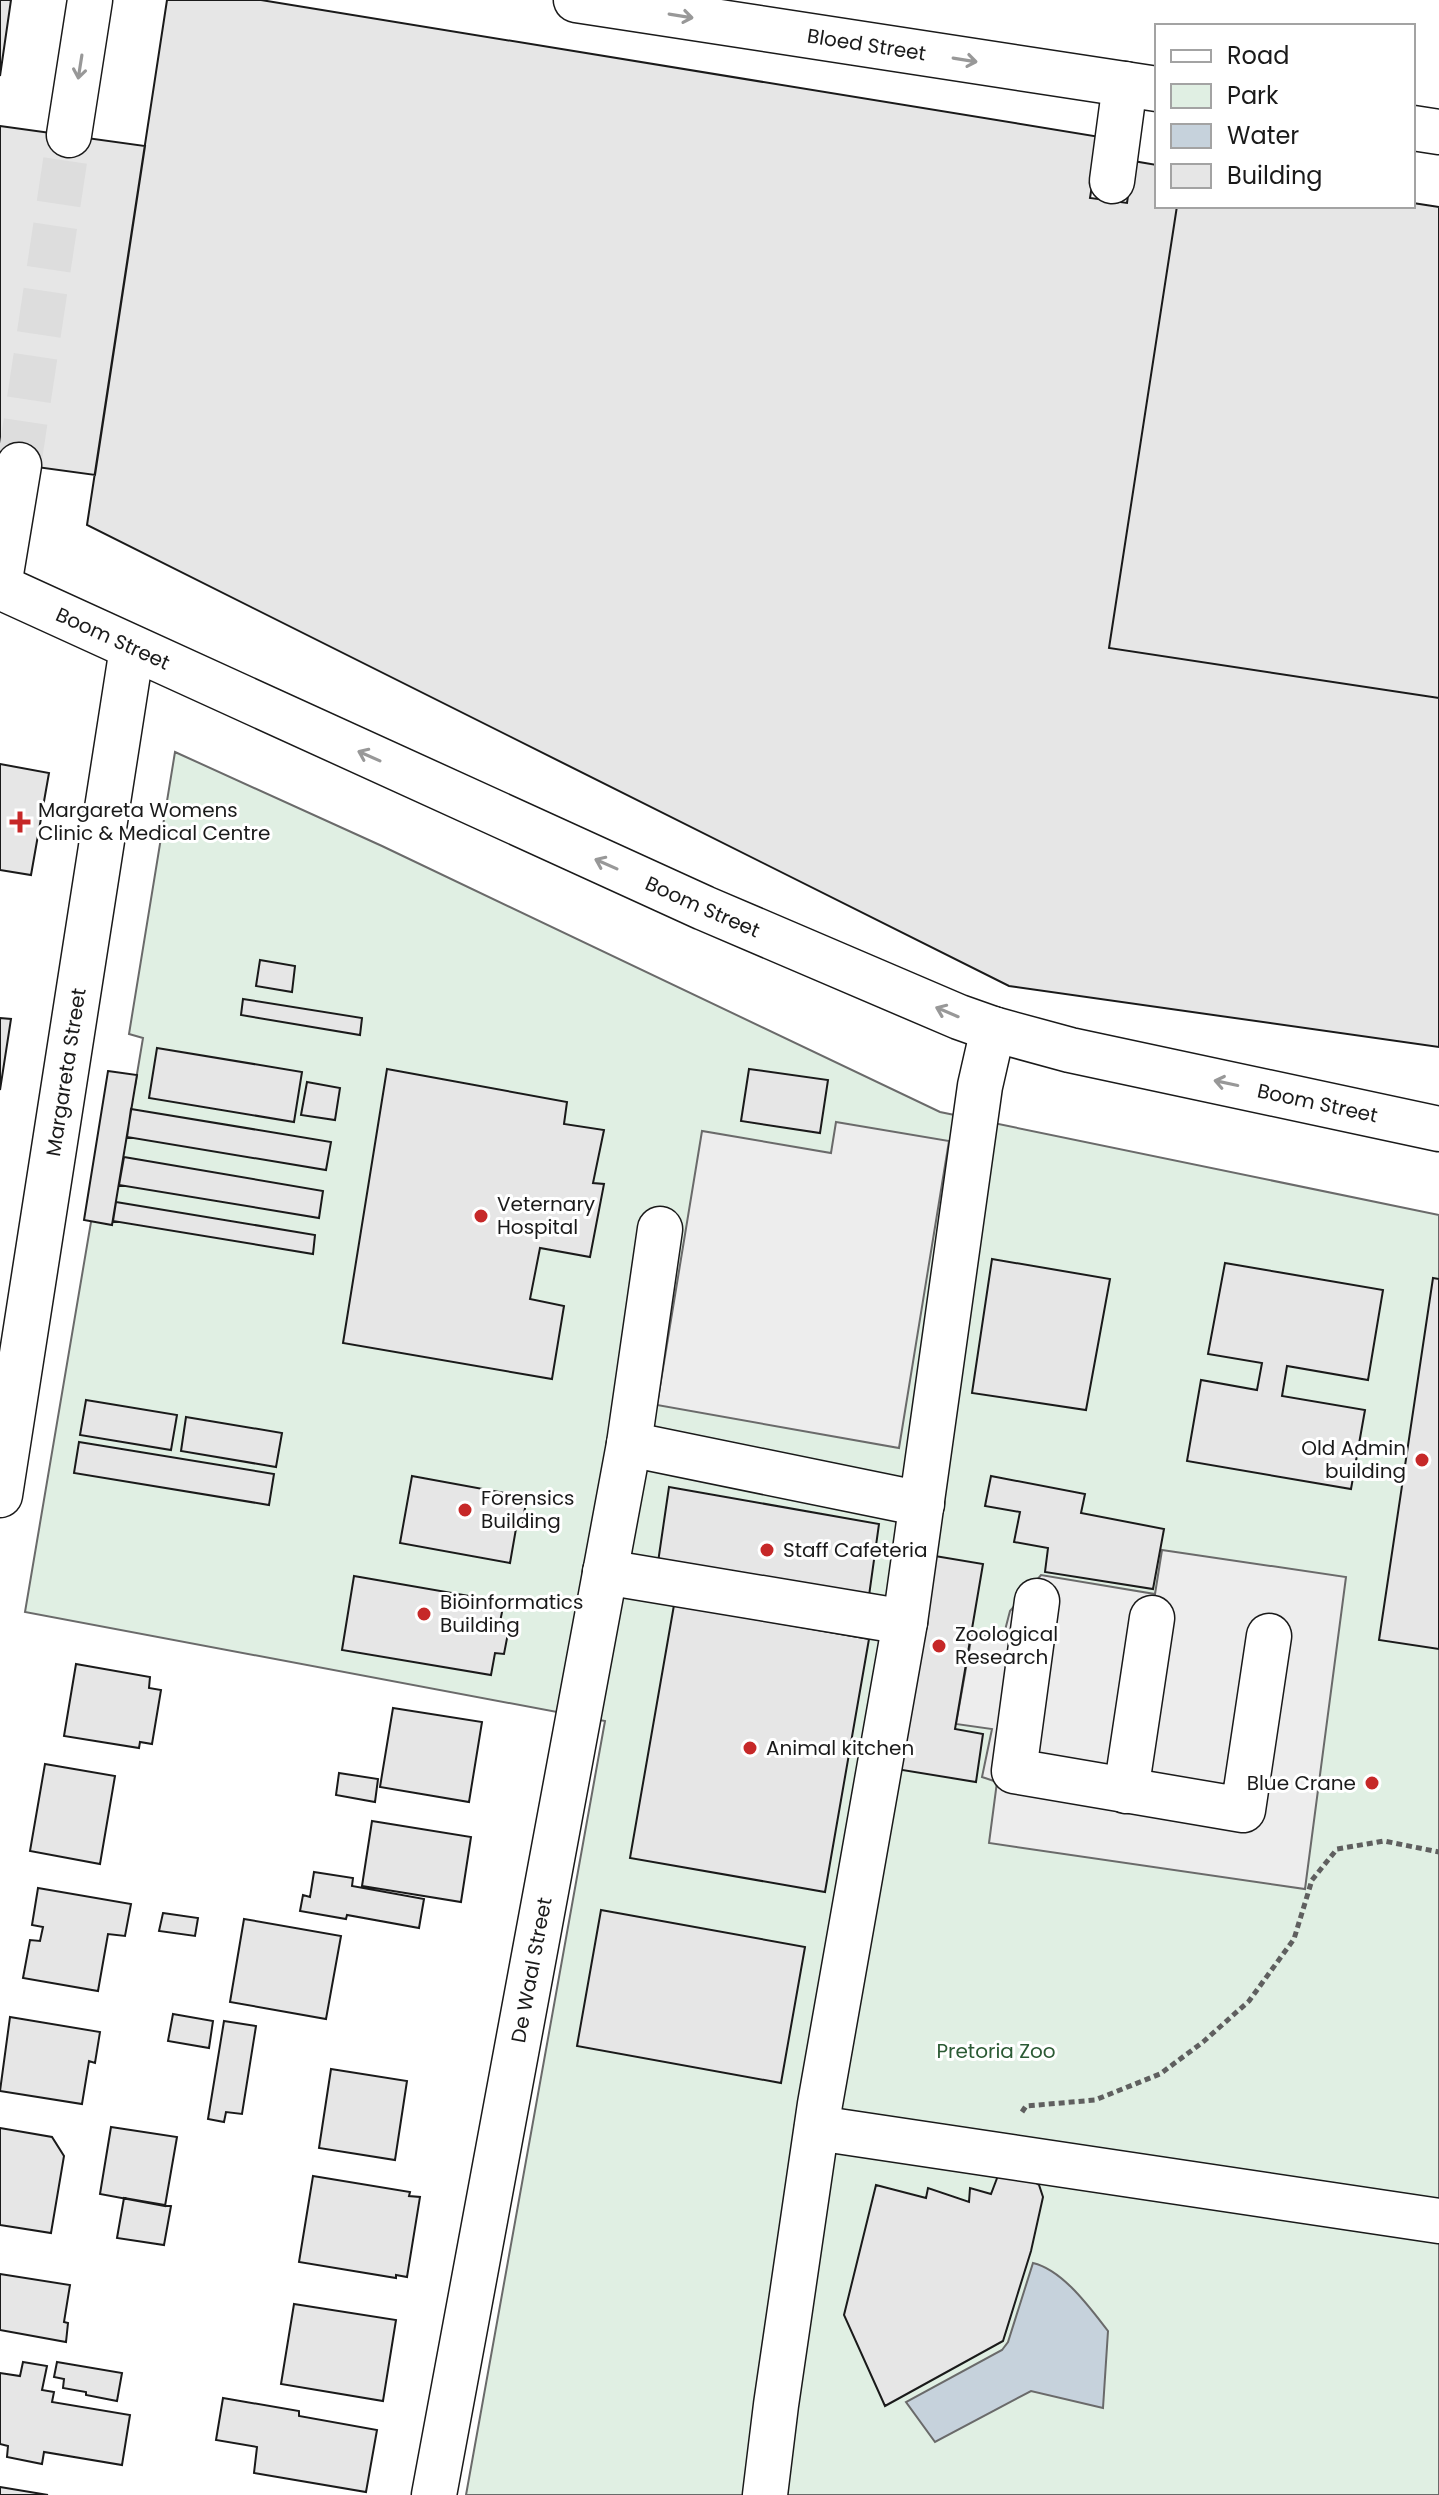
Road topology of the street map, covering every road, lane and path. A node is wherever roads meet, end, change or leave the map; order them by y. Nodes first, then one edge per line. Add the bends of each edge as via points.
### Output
1 (90, 0) edge
2 (576, 0) edge
3 (1141, 87) edge
4 (1415, 128) edge
5 (1439, 132) edge
6 (69, 135) tunnel mouth
7 (1112, 181) dead end
8 (19, 465) tunnel mouth
9 (0, 580) edge
10 (0, 587) edge
11 (132, 648) junction
12 (993, 1029) junction
13 (1439, 1129) edge
14 (660, 1229) dead end
15 (629, 1444) junction
16 (0, 1495) edge
17 (922, 1504) junction
18 (605, 1572) junction
19 (1037, 1601) dead end
20 (1152, 1618) dead end
21 (905, 1622) junction
22 (1269, 1636) dead end
23 (1126, 1791) junction
24 (1439, 1852) edge
25 (817, 2128) junction
26 (985, 2153) junction
27 (1439, 2221) edge
28 (434, 2495) edge
29 (765, 2495) edge

1 -> 6 main road
2 -> 3 main road, Bloed Street
3 - 7 main road
4 - 5 main road
8 - 9 main road
10 - 11 main road, Boom Street
12 -> 11 main road, Boom Street via 704,908
11 - 16 main road, Margareta Street
13 -> 12 main road, Boom Street
12 - 17 main road via 980,1086
14 - 15 main road, De Waal Street
15 - 17 main road
15 - 18 main road, De Waal Street
17 - 21 main road
18 - 21 main road
18 - 28 main road, De Waal Street
19 - 23 main road via 1014,1771
20 - 23 main road
21 - 25 main road
22 - 23 main road via 1243,1810
24 - 26 path via 1384,1841 1337,1849 1312,1880 1294,1939 1249,2001 1203,2042 1160,2074 1095,2100 1026,2106
25 - 26 main road
25 - 29 main road
26 - 27 main road

